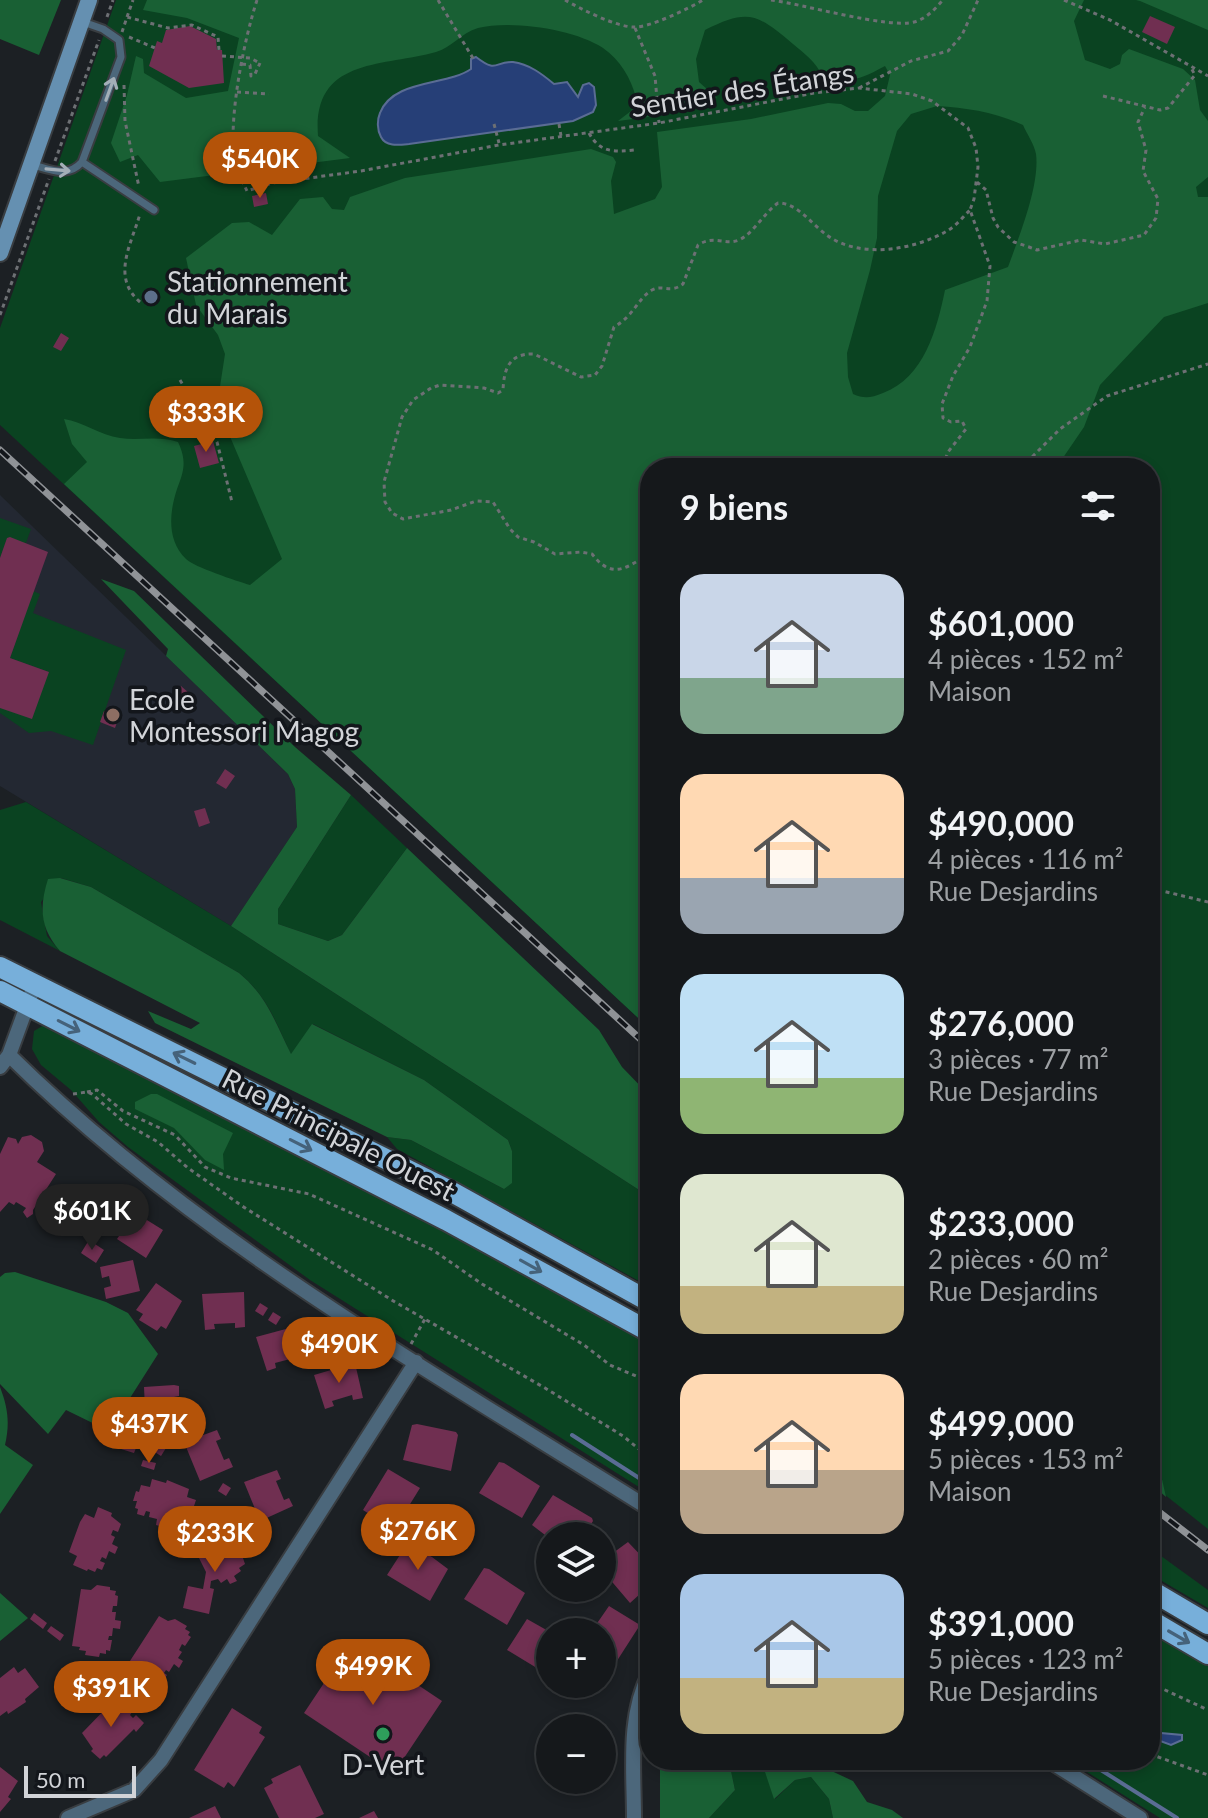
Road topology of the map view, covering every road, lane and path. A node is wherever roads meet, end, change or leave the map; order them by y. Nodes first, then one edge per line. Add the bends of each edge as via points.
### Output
1 (89, 0) edge
2 (113, 0) edge
3 (133, 0) edge
4 (257, 0) edge
5 (438, 0) edge
6 (565, 0) edge
7 (703, 0) edge
8 (771, 0) edge
9 (943, 0) edge
10 (978, 0) edge
11 (1064, 0) edge
12 (127, 17) junction
13 (81, 21) junction
14 (635, 28) junction
15 (103, 29) junction
16 (133, 39) junction
17 (131, 48) dead end
18 (155, 48) dead end
19 (219, 50) dead end
20 (222, 56) dead end
21 (474, 60) dead end
22 (242, 64) junction
23 (1190, 66) junction
24 (126, 76) dead end
25 (1208, 76) edge
26 (859, 88) junction
27 (237, 92) junction
28 (269, 94) dead end
29 (1103, 96) dead end
30 (1148, 107) junction
31 (659, 123) junction
32 (494, 124) dead end
33 (559, 124) dead end
34 (589, 133) junction
35 (562, 137) junction
36 (499, 145) junction
37 (635, 150) dead end
38 (82, 162) junction
39 (31, 164) junction
40 (52, 171) junction
41 (977, 182) junction
42 (139, 185) dead end
43 (143, 203) junction
44 (154, 210) dead end
45 (970, 210) junction
46 (0, 253) edge
47 (140, 302) dead end
48 (0, 315) edge
49 (1208, 364) edge
50 (180, 380) dead end
51 (946, 458) edge
52 (1031, 458) edge
53 (232, 502) dead end
54 (640, 560) edge
55 (1160, 890) edge
56 (1208, 902) edge
57 (0, 967) edge
58 (35, 984) junction
59 (0, 991) edge
60 (27, 1005) junction
61 (4, 1061) edge
62 (64, 1091) dead end
63 (87, 1092) junction
64 (640, 1296) edge
65 (425, 1319) junction
66 (640, 1327) edge
67 (416, 1362) junction
68 (640, 1378) edge
69 (640, 1450) edge
70 (640, 1503) edge
71 (1160, 1596) edge
72 (1208, 1624) edge
73 (1160, 1626) edge
74 (1208, 1654) edge
75 (1160, 1688) edge
76 (640, 1700) edge
77 (1208, 1710) edge
78 (1160, 1758) edge
79 (1064, 1770) edge
80 (1208, 1775) edge
81 (68, 1818) edge
82 (634, 1818) edge
83 (1140, 1818) edge

1 - 13 street
2 - 15 path
3 - 12 path
4 - 22 path
5 - 21 path
6 - 14 path
7 - 14 path
8 - 9 path via 913,23
10 - 26 path via 948,51 911,61
11 - 23 path
12 - 16 path via 121,34
12 - 19 path via 168,28 192,25 218,37
13 - 15 lane
13 - 39 street
14 - 31 path via 655,76
38 -> 15 lane via 121,57 119,40
15 - 40 path
16 - 17 path
16 - 18 path
20 - 22 path, bridge via 260,63 251,76 250,65
22 - 27 path
23 - 25 path
23 - 30 path via 1195,75 1173,104 1160,110
24 - 42 path via 122,96
26 - 31 path, Sentier des Étangs
26 - 41 path, Sentier des Étangs via 912,94 951,113 968,128 976,148
27 - 28 path
27 - 36 path, Sentier des Étangs via 234,158 247,191
29 - 30 path
30 - 41 path via 1139,127 1146,150 1143,171 1158,209 1144,235 1037,250 1014,242 998,227 986,190
31 - 34 path, Sentier des Étangs
32 - 36 path
33 - 35 path
34 - 35 path, Sentier des Étangs
34 - 37 path via 606,150
35 - 36 path, Sentier des Étangs
40 -> 38 lane via 71,171
38 - 43 lane
39 - 40 lane
39 - 46 street
40 - 48 path
41 - 45 path, Sentier des Étangs
43 - 44 lane
43 - 47 path via 124,269 128,290
45 - 51 path via 991,278 970,347 942,404 943,418 962,421 966,429
45 - 54 path via 935,237 883,250 829,237 788,203 778,203 740,239 711,239 698,245 683,284 650,291 627,320 614,327 595,375 581,377 526,354 510,360 498,393 440,385 413,400 402,417 384,482 385,502 392,513 403,519 476,501 493,502 518,537 555,554 592,554 615,571
49 - 52 path via 1101,400
50 - 53 path via 217,442
55 - 56 path
57 - 58 main road, Rue Principale Ouest
58 - 60 street
64 -> 58 main road, Rue Principale Ouest via 452,1192
59 - 60 main road, Rue Principale Ouest
60 - 61 street
60 -> 66 main road, Rue Principale Ouest via 446,1220
61 - 67 street via 199,1214
62 - 63 path
63 - 65 path via 242,1206
63 - 68 path via 97,1090 123,1111 175,1135 214,1171 309,1194 433,1250 610,1365
65 - 67 path via 409,1347
65 - 69 path
67 - 70 street
67 - 81 street via 150,1775 126,1795
71 - 72 main road
73 -> 74 main road
75 - 77 path
76 - 82 street via 634,1735
78 - 80 path
79 - 83 street

